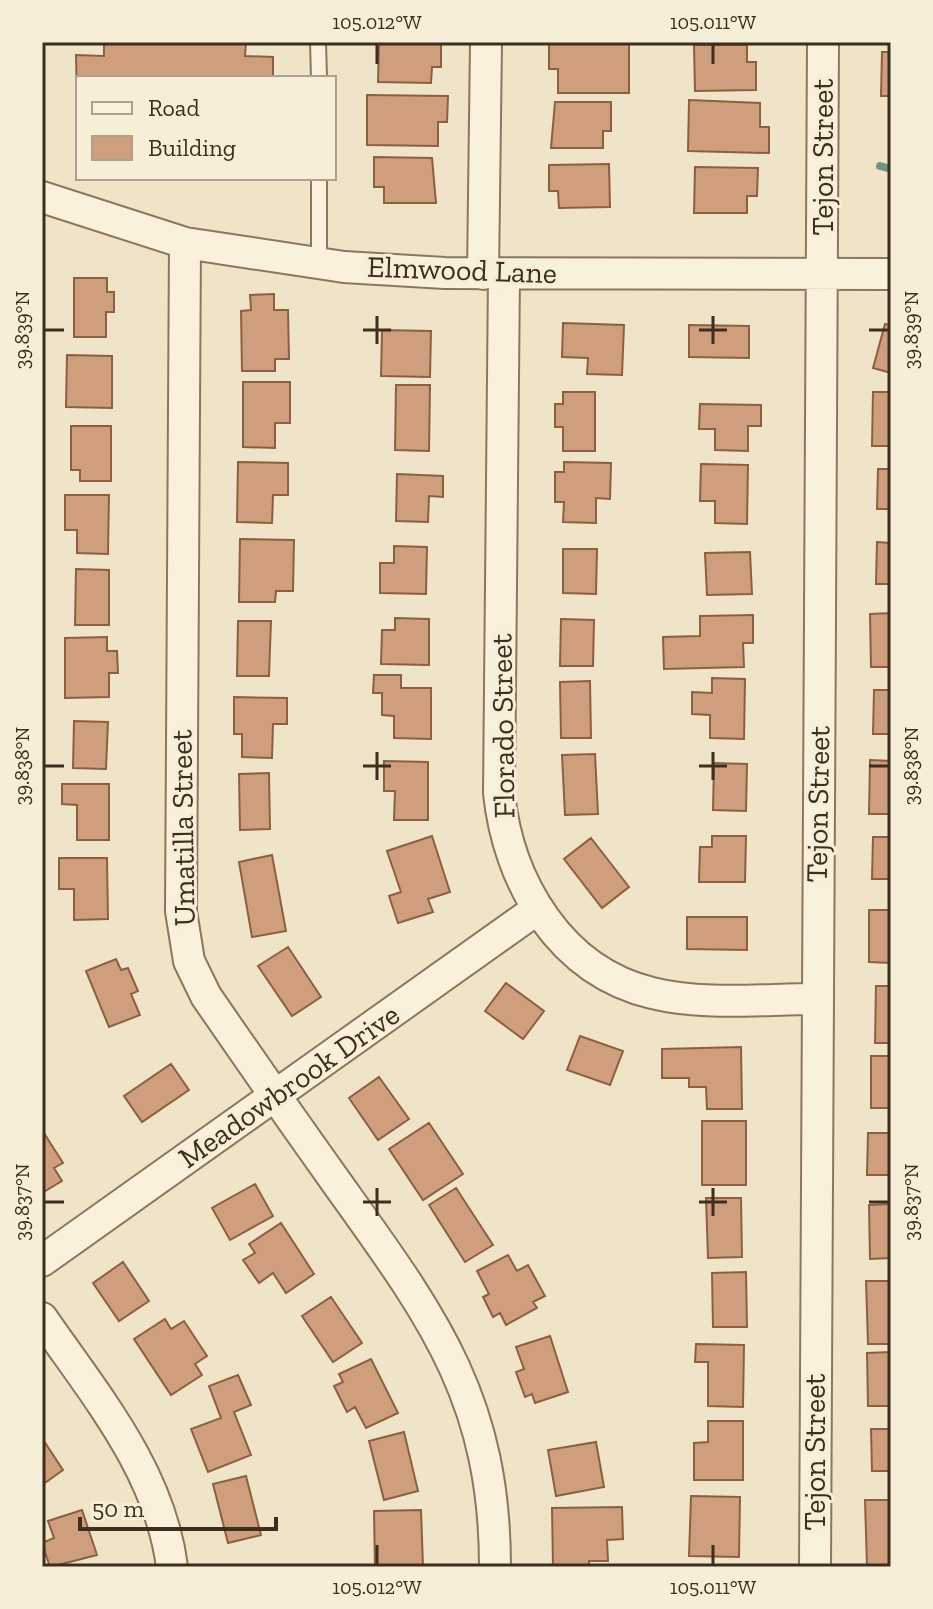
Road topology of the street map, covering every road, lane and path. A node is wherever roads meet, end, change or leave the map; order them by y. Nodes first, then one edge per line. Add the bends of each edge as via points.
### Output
1 (318, 42) edge
2 (486, 42) edge
3 (823, 42) edge
4 (319, 76) edge
5 (319, 180) edge
6 (42, 197) edge
7 (185, 243) junction
8 (319, 264) junction
9 (494, 274) junction
10 (824, 274) junction
11 (891, 274) edge
12 (536, 910) junction
13 (816, 999) junction
14 (275, 1096) junction
15 (42, 1261) edge
16 (42, 1318) edge
17 (172, 1567) edge
18 (495, 1567) edge
19 (815, 1567) edge

1 - 4 lane
2 - 9 street, Florado Street
3 - 10 street, Tejon Street
5 - 8 lane
6 - 7 street, Elmwood Lane
7 - 8 street, Elmwood Lane
7 - 14 street, Umatilla Street via 181,911 195,977
8 - 9 street, Elmwood Lane
9 - 10 street, Elmwood Lane
9 - 12 street, Florado Street via 499,793 509,851
10 - 11 street, Elmwood Lane
10 - 13 street, Tejon Street
12 - 13 street, Florado Street via 602,974 630,987 670,997
12 - 14 street, Meadowbrook Drive
13 - 19 street, Tejon Street
14 - 15 street, Meadowbrook Drive
14 - 18 street, Umatilla Street via 416,1294 454,1360 485,1458
16 - 17 street via 145,1474

